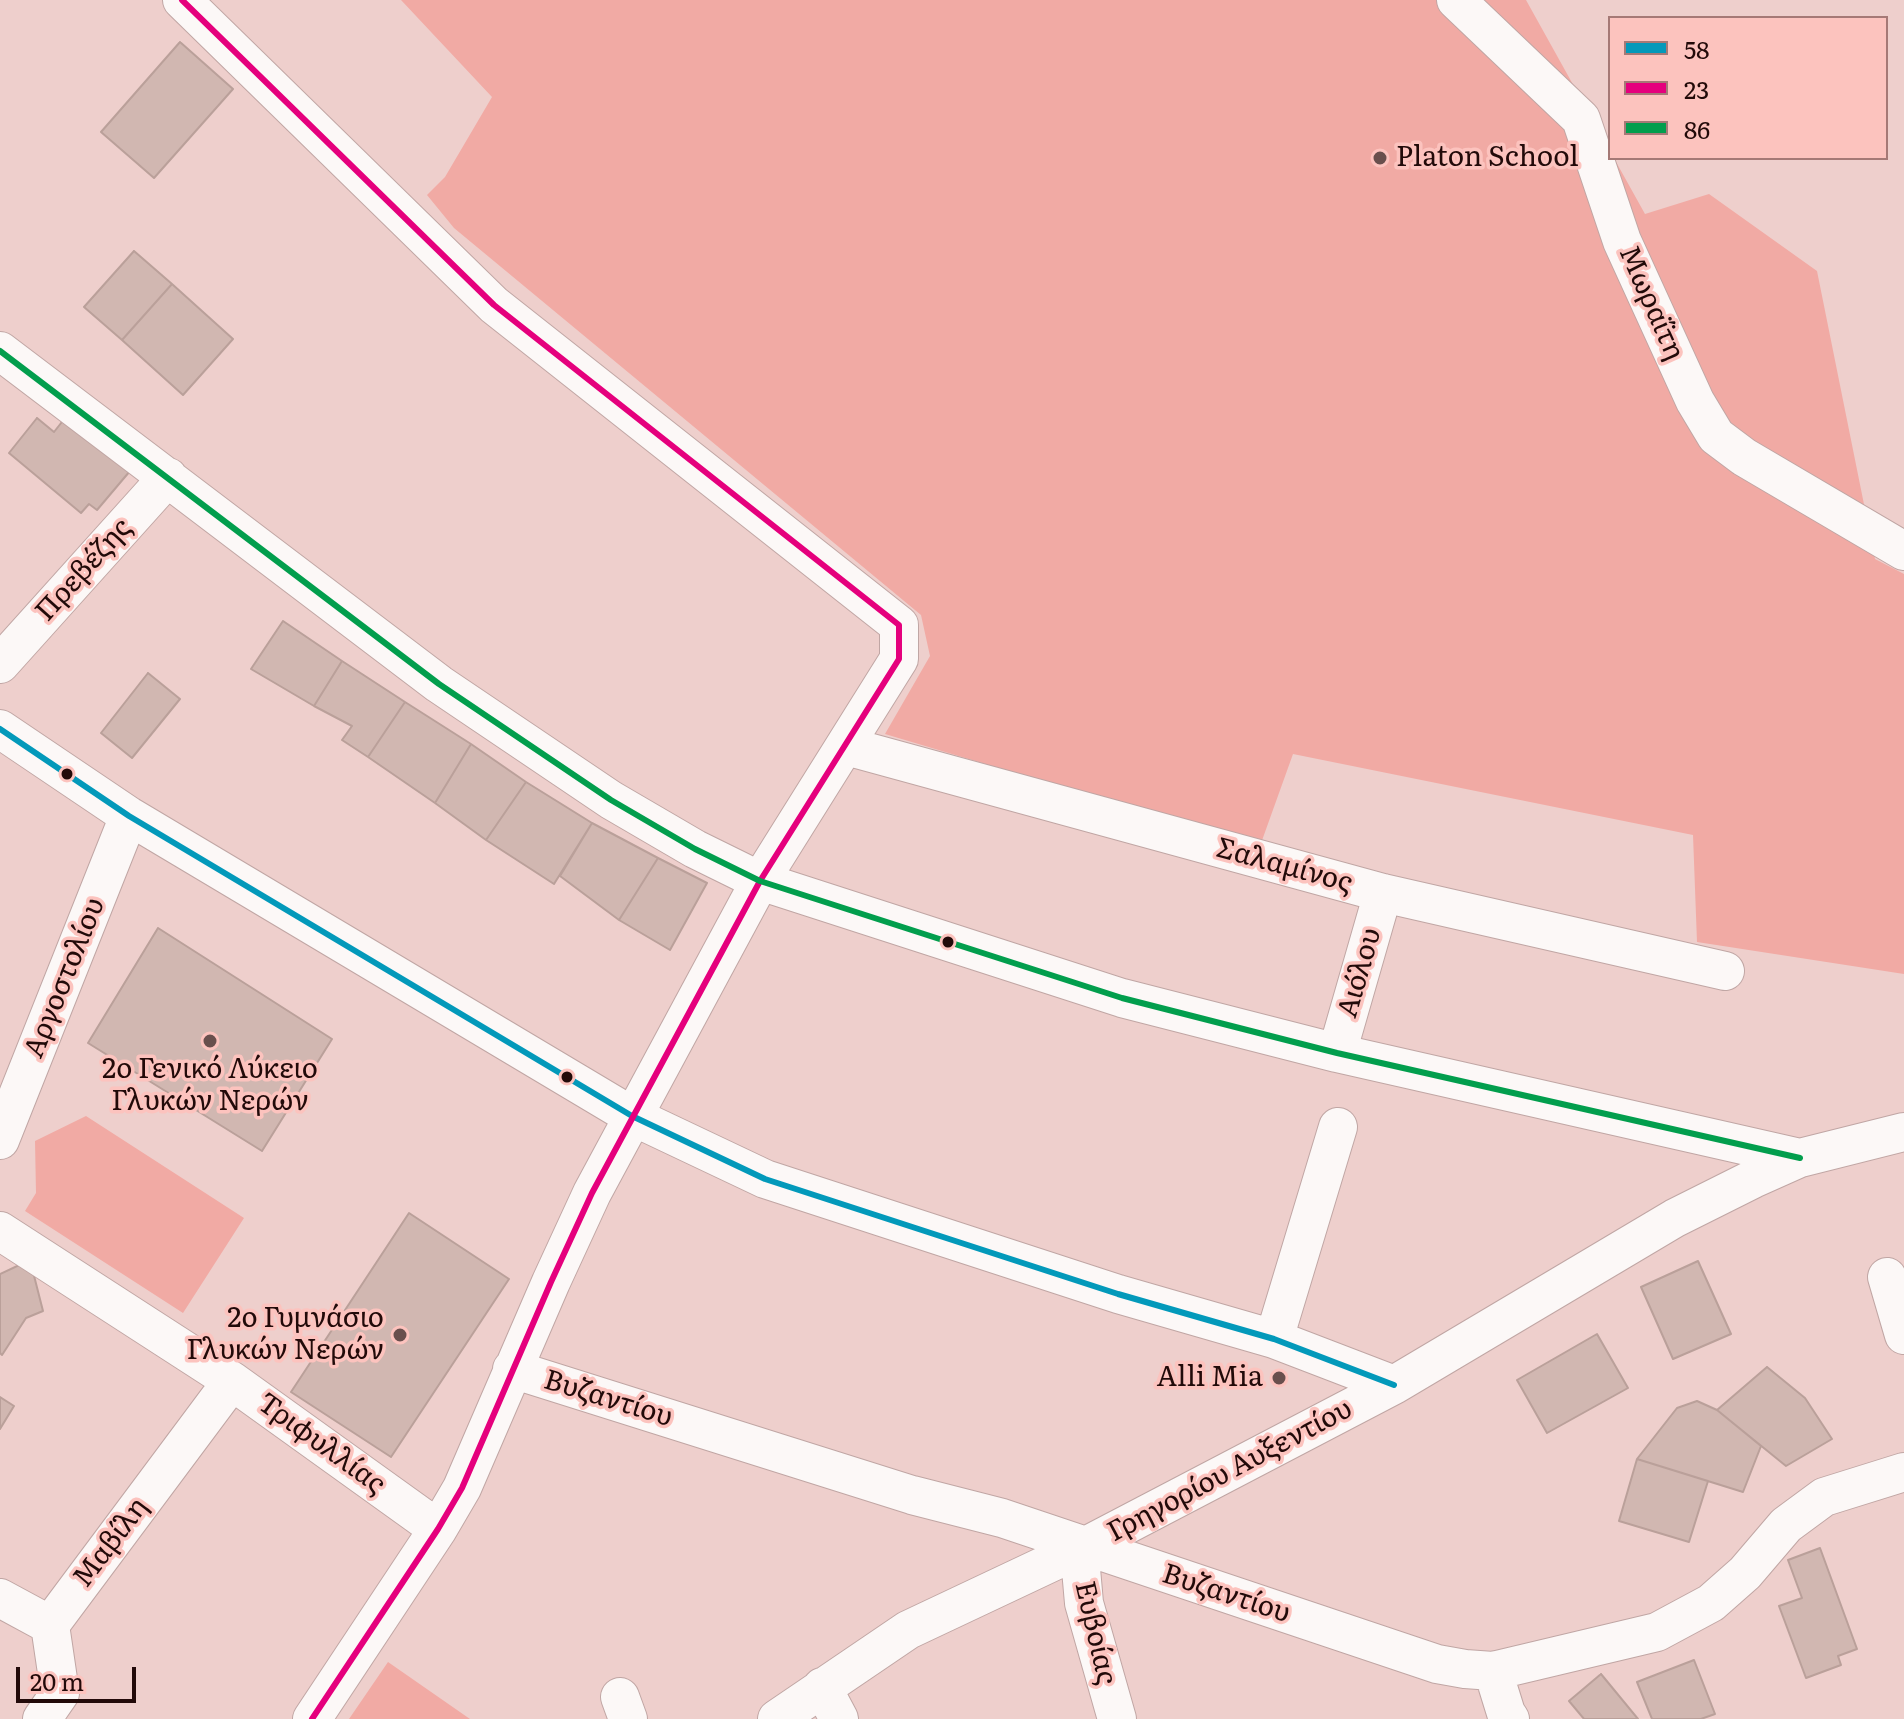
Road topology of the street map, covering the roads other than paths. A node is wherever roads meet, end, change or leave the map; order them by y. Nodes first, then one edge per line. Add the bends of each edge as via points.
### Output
1 (182, 0) edge
2 (1456, 0) edge
3 (0, 351) edge
4 (168, 477) junction
5 (1904, 551) edge
6 (0, 664) edge
7 (0, 729) edge
8 (846, 746) junction
9 (129, 816) junction
10 (760, 881) junction
11 (1383, 893) junction
12 (1725, 971) dead end
13 (1337, 1053) junction
14 (8, 1097) edge
15 (632, 1116) junction
16 (1338, 1127) dead end
17 (1904, 1132) edge
18 (0, 1140) edge
19 (1800, 1158) junction
20 (0, 1231) edge
21 (1887, 1277) dead end
22 (1904, 1335) edge
23 (1274, 1339) junction
24 (512, 1369) junction
25 (232, 1381) junction
26 (1394, 1385) junction
27 (1904, 1472) edge
28 (438, 1529) junction
29 (1084, 1547) junction
30 (0, 1598) edge
31 (50, 1625) junction
32 (1493, 1671) junction
33 (830, 1703) edge
34 (42, 1719) edge
35 (312, 1719) edge
36 (777, 1719) edge
37 (1117, 1719) edge
38 (1510, 1719) edge

1 - 8 street via 494,305 899,625 899,659
2 - 5 street, Μωραΐτη via 1581,119 1622,241 1716,436
3 - 4 street, Αιόλου
4 - 6 street, Πρεβέζης
4 - 10 street, Αιόλου via 464,701 611,800
7 - 9 street
8 - 10 street
8 - 11 street, Σαλαμίνος
9 - 14 street, Αργοστολίου
9 - 15 street
10 - 13 street, Αιόλου via 1122,998
10 - 15 street
11 - 12 street, Σαλαμίνος
11 - 13 street, Αιόλου
13 - 19 street, Αιόλου
14 - 18 street, Αργοστολίου
15 - 23 street via 765,1179
15 - 24 street
16 - 23 street
17 - 19 street, Γρηγορίου Αυξεντίου
19 - 26 street, Γρηγορίου Αυξεντίου via 1675,1218
20 - 25 street, Τριφυλλίας
21 - 22 street
23 - 26 street
24 - 28 street via 462,1488
24 - 29 street, Βυζαντίου
25 - 28 street, Τριφυλλίας
25 - 31 street, Μαβίλη
26 - 29 street, Γρηγορίου Αυξεντίου
27 - 32 street, Βυζαντίου via 1824,1497 1786,1525 1711,1603 1657,1632
28 - 35 street
29 - 32 street, Βυζαντίου via 1437,1664
29 - 33 street, Γρηγορίου Αυξεντίου via 908,1630
29 - 37 street, Ευβοίας via 1084,1603
30 - 31 street
31 - 34 street via 60,1693
32 - 38 street
33 - 36 street, Γρηγορίου Αυξεντίου

